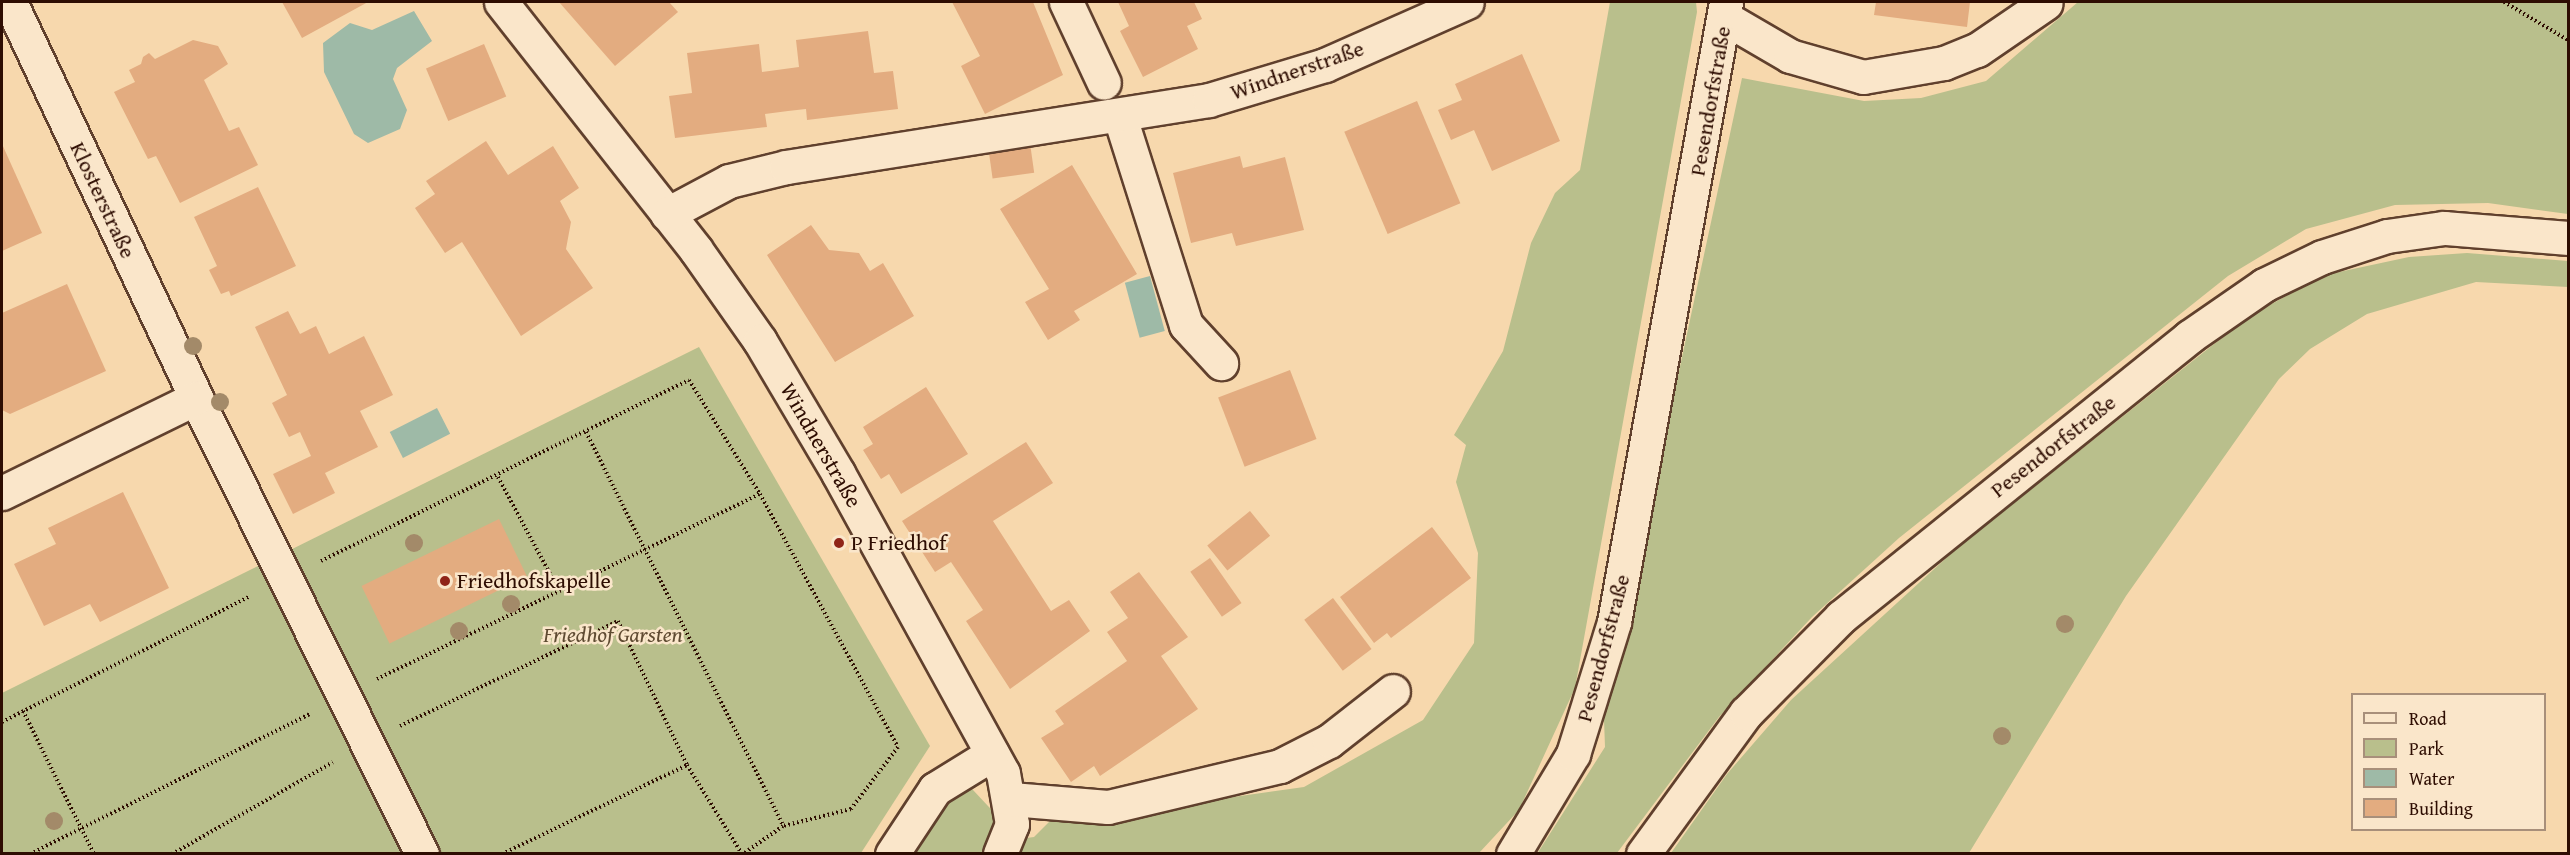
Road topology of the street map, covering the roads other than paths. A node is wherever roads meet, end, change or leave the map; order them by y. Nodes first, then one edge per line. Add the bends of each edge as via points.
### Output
1 (10, 2) edge
2 (501, 2) edge
3 (1066, 2) edge
4 (1467, 2) edge
5 (2046, 3) dead end
6 (1726, 10) edge
7 (1104, 83) dead end
8 (1120, 117) junction
9 (667, 214) junction
10 (2568, 238) edge
11 (1221, 363) dead end
12 (196, 398) junction
13 (2, 493) edge
14 (1393, 691) dead end
15 (992, 754) junction
16 (1011, 799) junction
17 (422, 854) edge
18 (892, 854) edge
19 (1000, 854) edge
20 (1513, 854) edge
21 (1642, 854) edge

1 - 12 street, Klosterstraße
2 - 9 street, Windnerstraße
3 - 7 street
4 - 8 street, Windnerstraße via 1325,65 1209,100
5 - 6 street via 1977,50 1944,63 1863,77 1790,56
6 - 20 street, Pesendorfstraße via 1611,633 1573,754
8 - 9 street, Windnerstraße via 786,167 729,181
8 - 11 street via 1186,325
9 - 15 street, Windnerstraße via 766,352
10 - 21 street, Pesendorfstraße via 2444,228 2387,236 2322,257 2264,285 2189,337 1841,617 1746,713
12 - 13 street
12 - 17 street, Klosterstraße via 289,576
14 - 16 street via 1329,741 1269,769 1108,807
15 - 16 street, Windnerstraße
15 - 18 street via 934,789
16 - 19 street, Windnerstraße via 1012,824

